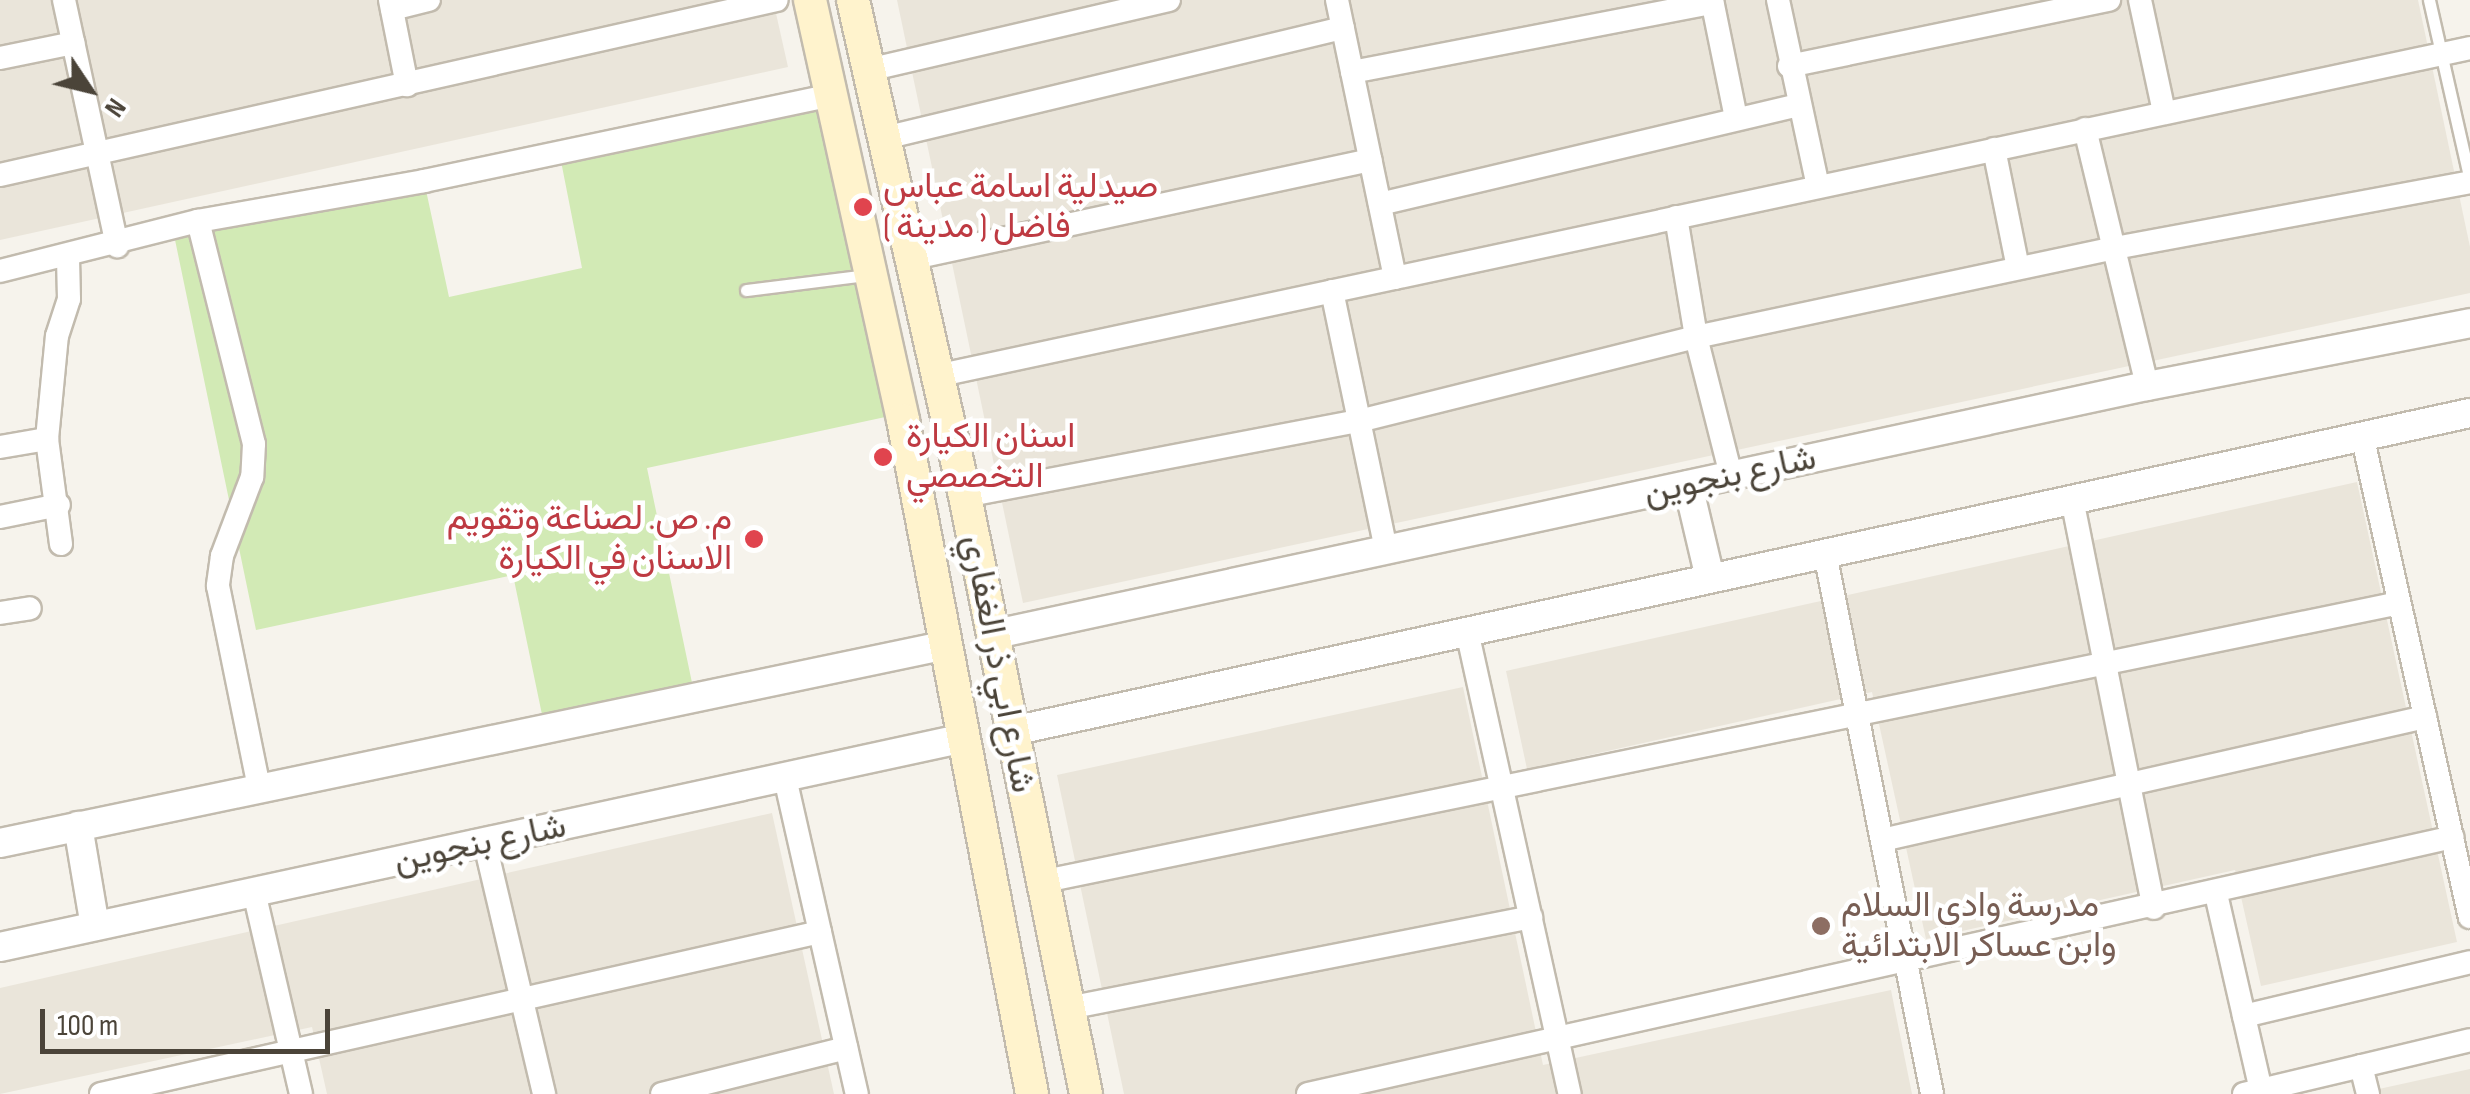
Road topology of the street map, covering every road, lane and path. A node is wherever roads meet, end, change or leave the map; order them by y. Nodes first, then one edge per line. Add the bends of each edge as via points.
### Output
1 (64, 0) edge
2 (429, 0) edge
3 (777, 0) edge
4 (810, 0) edge
5 (853, 0) edge
6 (1169, 0) edge
7 (1337, 0) edge
8 (1778, 0) edge
9 (2110, 0) edge
10 (2140, 0) edge
11 (2430, 0) edge
12 (1712, 2) edge
13 (391, 4) edge
14 (1343, 28) junction
15 (73, 43) junction
16 (2470, 48) edge
17 (2442, 52) junction
18 (0, 58) edge
19 (1789, 66) junction
20 (868, 70) junction
21 (1352, 72) junction
22 (407, 85) junction
23 (830, 95) junction
24 (1798, 105) junction
25 (2164, 112) junction
26 (1736, 118) junction
27 (2085, 129) junction
28 (882, 149) junction
29 (1994, 149) junction
30 (97, 154) junction
31 (1370, 160) junction
32 (847, 167) junction
33 (0, 175) edge
34 (2470, 180) edge
35 (1818, 186) junction
36 (1380, 204) junction
37 (1676, 217) junction
38 (198, 221) junction
39 (117, 246) junction
40 (2115, 248) junction
41 (68, 256) junction
42 (909, 259) junction
43 (2018, 268) junction
44 (0, 271) edge
45 (872, 274) junction
46 (1395, 278) junction
47 (746, 290) dead end
48 (1332, 291) junction
49 (2470, 323) edge
50 (1696, 337) junction
51 (936, 376) junction
52 (2147, 386) junction
53 (2470, 413) edge
54 (1359, 421) junction
55 (2362, 435) junction
56 (47, 439) junction
57 (0, 447) edge
58 (1730, 476) junction
59 (1688, 484) junction
60 (965, 496) junction
61 (2072, 499) junction
62 (58, 506) junction
63 (0, 516) edge
64 (61, 544) dead end
65 (1386, 550) junction
66 (1825, 553) junction
67 (1710, 578) junction
68 (2400, 604) junction
69 (30, 608) dead end
70 (0, 613) edge
71 (1467, 631) junction
72 (991, 635) junction
73 (942, 646) junction
74 (2105, 664) junction
75 (1857, 714) junction
76 (2425, 717) junction
77 (1008, 732) junction
78 (960, 740) junction
79 (786, 778) junction
80 (2129, 785) junction
81 (260, 788) junction
82 (1502, 788) junction
83 (78, 826) junction
84 (2453, 838) junction
85 (1882, 840) junction
86 (0, 842) edge
87 (485, 844) junction
88 (1044, 882) junction
89 (254, 892) junction
90 (2216, 894) junction
91 (2154, 908) junction
92 (1531, 917) junction
93 (2470, 917) edge
94 (95, 926) junction
95 (820, 932) junction
96 (0, 947) edge
97 (1906, 962) junction
98 (2470, 962) edge
99 (521, 999) junction
100 (1068, 1008) junction
101 (2244, 1016) junction
102 (1558, 1039) junction
103 (2470, 1040) edge
104 (846, 1048) junction
105 (291, 1051) junction
106 (2361, 1066) junction
107 (2253, 1092) edge
108 (107, 1093) edge
109 (300, 1094) edge
110 (544, 1094) edge
111 (662, 1094) edge
112 (857, 1094) edge
113 (1032, 1094) edge
114 (1086, 1094) edge
115 (1308, 1094) edge
116 (1570, 1094) edge
117 (1932, 1094) edge
118 (2368, 1094) edge

1 - 15 street
2 - 13 street
3 - 22 street
4 - 23 main road, شارع ابي ذر الغفاري
5 - 20 main road, شارع ابي ذر الغفاري
6 - 20 street
7 - 14 street
8 - 19 street
9 - 19 street
10 - 25 street
11 - 17 lane
12 - 21 street
12 - 26 street
13 - 22 street
14 - 21 street
14 - 28 street
15 - 18 street
15 - 30 street
16 - 17 street
17 - 25 street
17 - 34 lane
19 - 24 street
20 - 28 main road, شارع ابي ذر الغفاري
21 - 31 street
22 - 30 street
23 - 32 main road, شارع ابي ذر الغفاري
23 - 38 street
24 - 26 street
24 - 35 street
25 - 27 street
26 - 36 street
27 - 29 street
27 - 40 street
28 - 32 main road
28 - 42 main road, شارع ابي ذر الغفاري
29 - 35 street
29 - 43 street
30 - 33 street
30 - 39 street
31 - 36 street
31 - 42 street
32 - 45 main road, شارع ابي ذر الغفاري
34 - 40 street
35 - 37 street
36 - 46 street
37 - 46 street
37 - 50 street
38 - 39 street
38 - 81 street via 254,444 252,477 222,556 218,586
39 - 41 street
40 - 43 street
40 - 52 street
41 - 44 street
41 - 56 street via 70,299 56,336
42 - 51 main road, شارع ابي ذر الغفاري
43 - 50 street
45 - 47 lane
45 - 73 main road, شارع ابي ذر الغفاري
46 - 48 street
48 - 51 street
48 - 54 street
49 - 52 street, شارع بنجوين
50 - 54 street
50 - 58 street
51 - 60 main road, شارع ابي ذر الغفاري
52 - 58 street, شارع بنجوين
53 - 55 street
54 - 60 street
54 - 65 street
55 - 61 street
55 - 68 street
56 - 57 street
56 - 62 street
58 - 59 street, شارع بنجوين
59 - 65 street, شارع بنجوين
59 - 67 street
60 - 72 main road, شارع ابي ذر الغفاري
61 - 66 street
61 - 74 street
62 - 63 street
62 - 64 street
65 - 72 street, شارع بنجوين
66 - 67 street
66 - 75 street
67 - 71 street
68 - 74 street
68 - 76 street
69 - 70 street
71 - 77 street
71 - 82 street
72 - 77 main road, شارع ابي ذر الغفاري
73 - 78 main road, شارع ابي ذر الغفاري
73 - 81 street
74 - 75 street
74 - 80 street
75 - 82 street
75 - 85 street
76 - 80 street
76 - 84 street
77 - 88 main road, شارع ابي ذر الغفاري
78 - 79 street, شارع بنجوين
78 - 113 main road, شارع ابي ذر الغفاري
79 - 87 street, شارع بنجوين
79 - 95 street
80 - 85 street
80 - 91 street
81 - 83 street
82 - 88 street
82 - 92 street
83 - 86 street
83 - 94 street
84 - 90 street
84 - 93 street
85 - 97 street
87 - 89 street, شارع بنجوين
87 - 99 street
88 - 100 main road, شارع ابي ذر الغفاري
89 - 94 street, شارع بنجوين
89 - 105 street
90 - 91 street
90 - 101 street
91 - 97 street
92 - 100 street
92 - 102 street
94 - 96 street, شارع بنجوين
95 - 99 street
95 - 104 street
97 - 102 street
97 - 117 street
98 - 101 street
99 - 105 street
99 - 110 street
100 - 114 main road, شارع ابي ذر الغفاري
101 - 107 street
102 - 115 street
102 - 116 street
103 - 106 street
104 - 111 street
104 - 112 street
105 - 108 street
105 - 109 street
106 - 107 street
106 - 118 street

